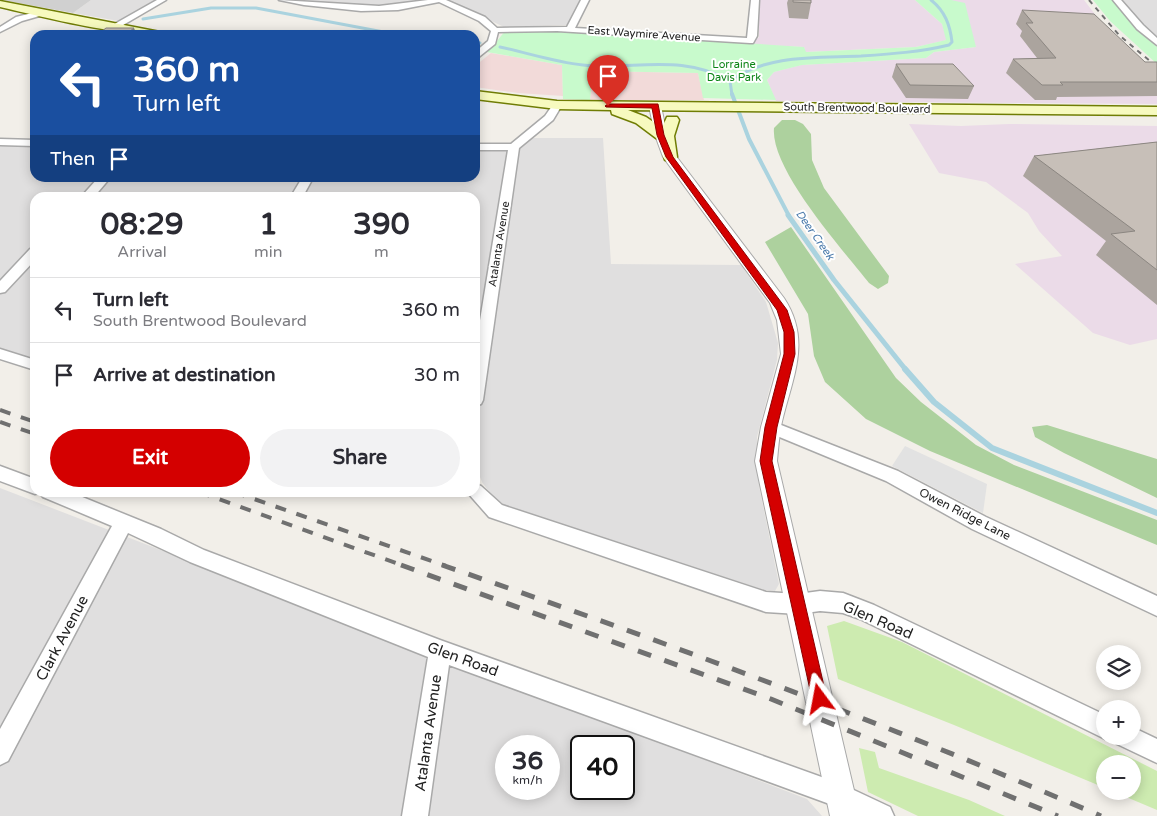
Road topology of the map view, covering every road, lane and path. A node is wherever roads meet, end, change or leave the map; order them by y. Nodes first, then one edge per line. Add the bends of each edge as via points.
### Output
1 (162, 0) edge
2 (283, 0) edge
3 (439, 0) edge
4 (585, 0) edge
5 (755, 0) edge
6 (1117, 0) edge
7 (0, 4) edge
8 (40, 14) junction
9 (115, 26) junction
10 (1140, 27) junction
11 (1157, 27) edge
12 (0, 30) edge
13 (135, 30) edge
14 (495, 30) junction
15 (570, 30) junction
16 (1157, 42) edge
17 (480, 53) edge
18 (480, 96) edge
19 (557, 105) junction
20 (592, 106) junction
21 (655, 106) junction
22 (700, 106) junction
23 (1157, 111) edge
24 (661, 135) junction
25 (0, 142) edge
26 (30, 143) edge
27 (480, 147) edge
28 (514, 147) junction
29 (670, 157) junction
30 (100, 182) edge
31 (91, 192) edge
32 (30, 257) edge
33 (0, 289) edge
34 (0, 354) edge
35 (30, 363) edge
36 (480, 368) edge
37 (771, 427) junction
38 (0, 474) edge
39 (30, 485) edge
40 (480, 495) edge
41 (61, 497) edge
42 (123, 523) junction
43 (798, 604) junction
44 (1157, 606) edge
45 (440, 651) junction
46 (1096, 723) edge
47 (1141, 744) edge
48 (0, 752) edge
49 (1157, 752) edge
50 (843, 806) edge
51 (415, 816) edge
52 (881, 816) edge

1 - 9 street
2 - 3 street via 361,10 399,8
3 - 14 street via 482,19
4 - 15 street
5 - 15 street, East Waymire Avenue via 750,41
6 - 10 street
7 - 8 main road
8 - 9 main road
8 - 12 street via 18,19
9 - 13 main road
10 - 11 street
10 - 16 street
14 - 15 street, East Waymire Avenue
14 - 17 street via 492,42
18 - 19 main road, South Brentwood Boulevard
19 - 20 main road, South Brentwood Boulevard
19 - 28 street via 549,118
20 - 21 main road, South Brentwood Boulevard
20 - 24 main road via 638,118
21 - 22 main road, South Brentwood Boulevard
21 - 24 street
22 - 23 main road, South Brentwood Boulevard
22 - 29 main road via 672,120 668,136
24 - 29 street
25 - 26 street
27 - 28 street
28 - 36 street, Atalanta Avenue
29 - 37 street via 782,310 789,332 790,354
30 - 31 street
32 - 33 street
34 - 35 street
37 - 43 street via 766,461 768,475
37 - 44 street, Owen Ridge Lane via 892,476 979,523
38 - 39 street
40 - 43 street, Glen Road via 496,511 766,602
41 - 42 street, Glen Road
42 - 45 street, Glen Road via 197,556
42 - 48 street, Clark Avenue
43 - 46 street, Glen Road via 820,601 843,603 867,612
43 - 50 street
45 - 50 street, Glen Road
45 - 51 street, Atalanta Avenue
47 - 49 street
50 - 52 street, Glen Road

